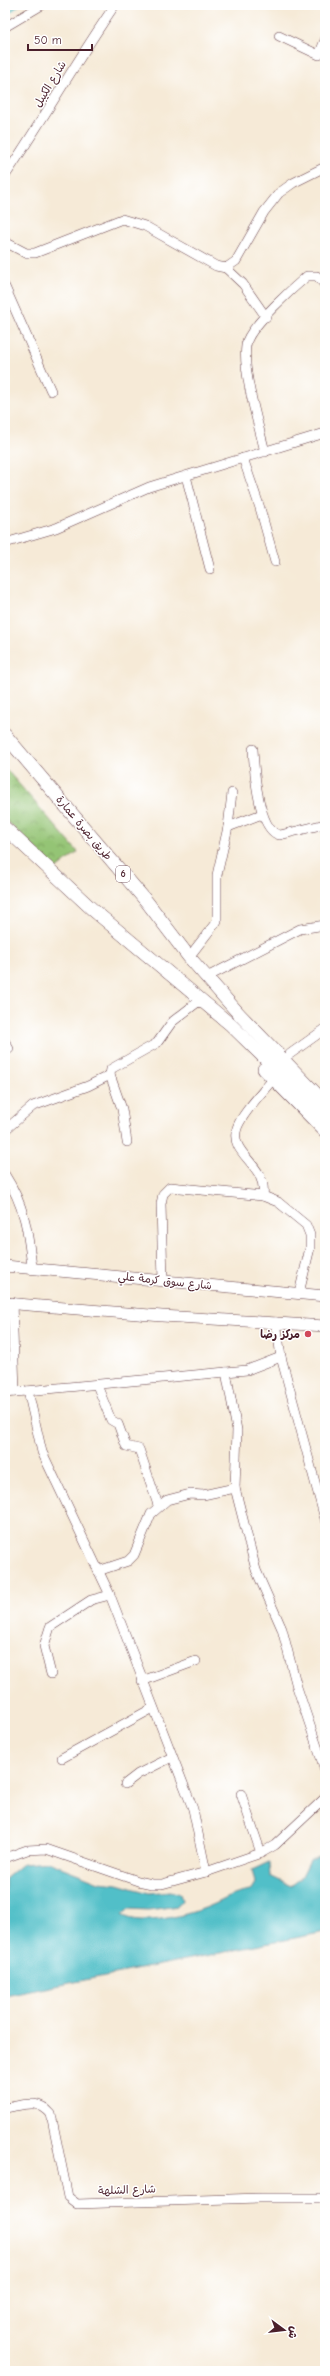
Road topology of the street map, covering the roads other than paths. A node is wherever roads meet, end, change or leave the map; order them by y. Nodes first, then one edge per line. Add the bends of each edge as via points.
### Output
1 (42, 5) edge
2 (114, 5) edge
3 (5, 26) edge
4 (279, 36) dead end
5 (325, 40) edge
6 (325, 167) edge
7 (5, 176) edge
8 (5, 242) edge
9 (226, 268) junction
10 (325, 285) edge
11 (5, 288) edge
12 (266, 317) junction
13 (51, 391) dead end
14 (325, 433) edge
15 (265, 452) junction
16 (243, 458) junction
17 (186, 476) junction
18 (5, 543) edge
19 (275, 562) dead end
20 (210, 570) dead end
21 (5, 735) edge
22 (253, 749) dead end
23 (232, 793) dead end
24 (262, 814) junction
25 (325, 824) edge
26 (228, 827) junction
27 (5, 828) edge
28 (325, 925) edge
29 (189, 957) junction
30 (207, 977) junction
31 (199, 1001) junction
32 (325, 1028) edge
33 (290, 1054) junction
34 (110, 1075) junction
35 (273, 1079) junction
36 (325, 1090) edge
37 (325, 1103) edge
38 (325, 1117) edge
39 (5, 1130) edge
40 (325, 1131) edge
41 (127, 1142) dead end
42 (5, 1176) edge
43 (263, 1196) junction
44 (5, 1266) edge
45 (32, 1267) junction
46 (163, 1281) junction
47 (299, 1293) junction
48 (325, 1296) edge
49 (9, 1303) edge
50 (276, 1322) junction
51 (325, 1326) edge
52 (281, 1357) junction
53 (226, 1372) junction
54 (97, 1385) junction
55 (28, 1391) junction
56 (15, 1392) junction
57 (5, 1393) edge
58 (235, 1488) junction
59 (158, 1505) junction
60 (325, 1519) edge
61 (98, 1571) junction
62 (110, 1595) junction
63 (196, 1662) dead end
64 (51, 1674) dead end
65 (142, 1681) junction
66 (153, 1708) junction
67 (172, 1757) junction
68 (62, 1758) dead end
69 (325, 1770) edge
70 (125, 1784) dead end
71 (241, 1794) dead end
72 (325, 1798) edge
73 (261, 1853) junction
74 (5, 1857) edge
75 (206, 1872) junction
76 (5, 2108) edge
77 (325, 2198) edge

1 - 3 street
2 - 7 street, شارع الكيبل via 88,43 42,122
4 - 5 street via 319,54
6 - 9 street via 279,193 264,212 236,261
8 - 9 street via 26,253 35,253 122,219 146,226 216,266
9 - 12 street via 243,284
10 - 12 street via 317,276 307,276
11 - 13 street
12 - 15 street via 255,328 246,350 253,399
14 - 15 street
15 - 16 street
16 - 17 street
16 - 19 street
17 - 18 street via 149,487 56,528
17 - 20 street
21 - 29 highway, طريق بصرة عمارة / 6 via 147,902
22 - 24 street
23 - 26 street
24 - 25 street via 269,830 280,835
24 - 26 street
26 - 29 street via 217,875 217,921
27 - 31 highway via 92,909
28 - 30 street via 300,929
29 - 30 highway, طريق بصرة عمارة / 6
30 - 33 highway via 221,983
30 - 37 highway, طريق بصرة عمارة / 6
31 - 34 street via 172,1022 157,1042 111,1069
31 - 35 highway
31 - 38 highway via 230,1025
32 - 33 street
33 - 36 highway
34 - 39 street via 33,1106
34 - 41 street via 122,1109
35 - 40 highway
35 - 43 street via 237,1129 236,1141 241,1151 262,1177 265,1186
42 - 45 street via 20,1201 26,1220
43 - 46 street via 170,1186 163,1194 161,1204
43 - 47 street via 278,1202 306,1225 310,1235 310,1248
44 - 45 main road, شارع سوق كرمة علي
45 - 46 main road, شارع سوق كرمة علي
46 - 47 main road, شارع سوق كرمة علي
47 - 48 main road, شارع سوق كرمة علي
49 - 50 main road via 162,1316
49 - 56 street
50 - 51 main road
50 - 52 street
52 - 53 street via 247,1370
52 - 60 street
53 - 54 street
53 - 58 street via 237,1430
54 - 55 street
54 - 59 street via 111,1420 118,1424 126,1446 139,1449
55 - 56 street
55 - 61 street via 42,1452
56 - 57 street
58 - 59 street via 203,1495 190,1494 166,1500
58 - 69 street via 256,1570 282,1629 297,1687
59 - 61 street via 151,1514 134,1556 128,1561
61 - 62 street
62 - 64 street via 91,1600 50,1627 44,1646
62 - 65 street
63 - 65 street
65 - 66 street
66 - 67 street
66 - 68 street
67 - 70 street via 138,1774
67 - 75 street via 193,1809
71 - 73 street
72 - 73 street via 275,1845
73 - 75 street
74 - 75 street via 31,1849 46,1849 152,1884
76 - 77 street, شارع الشلهة via 37,2103 51,2114 68,2197 77,2204

